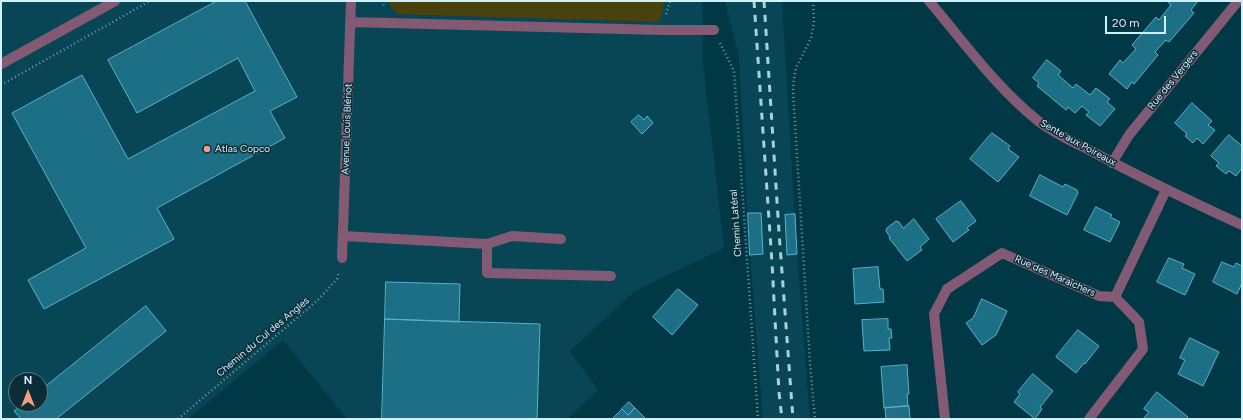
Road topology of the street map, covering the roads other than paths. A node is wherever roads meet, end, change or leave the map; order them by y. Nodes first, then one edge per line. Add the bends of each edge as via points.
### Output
1 (115, 1) edge
2 (351, 1) edge
3 (929, 1) edge
4 (1238, 1) edge
5 (350, 22) junction
6 (714, 30) road end
7 (1, 64) edge
8 (1112, 163) junction
9 (1166, 190) junction
10 (1242, 225) edge
11 (343, 236) junction
12 (561, 238) dead end
13 (487, 244) junction
14 (342, 258) road end
15 (610, 276) dead end
16 (1115, 297) junction
17 (945, 419) edge
18 (1089, 419) edge

1 - 7 street
2 - 5 street, Avenue Louis Blériot
3 - 8 street, Sente aux Poireaux via 1021,107 1045,125
4 - 8 street, Rue des Vergers via 1129,135
5 - 6 street
5 - 11 street, Avenue Louis Blériot
8 - 9 street, Sente aux Poireaux
9 - 10 street, Sente aux Poireaux
9 - 16 street
11 - 13 street
11 - 14 street, Avenue Louis Blériot
12 - 13 street via 512,236
13 - 15 street via 488,273
16 - 17 street, Rue des Maraîchers via 1099,296 1002,252 947,289 934,314
16 - 18 street via 1139,322 1142,349

